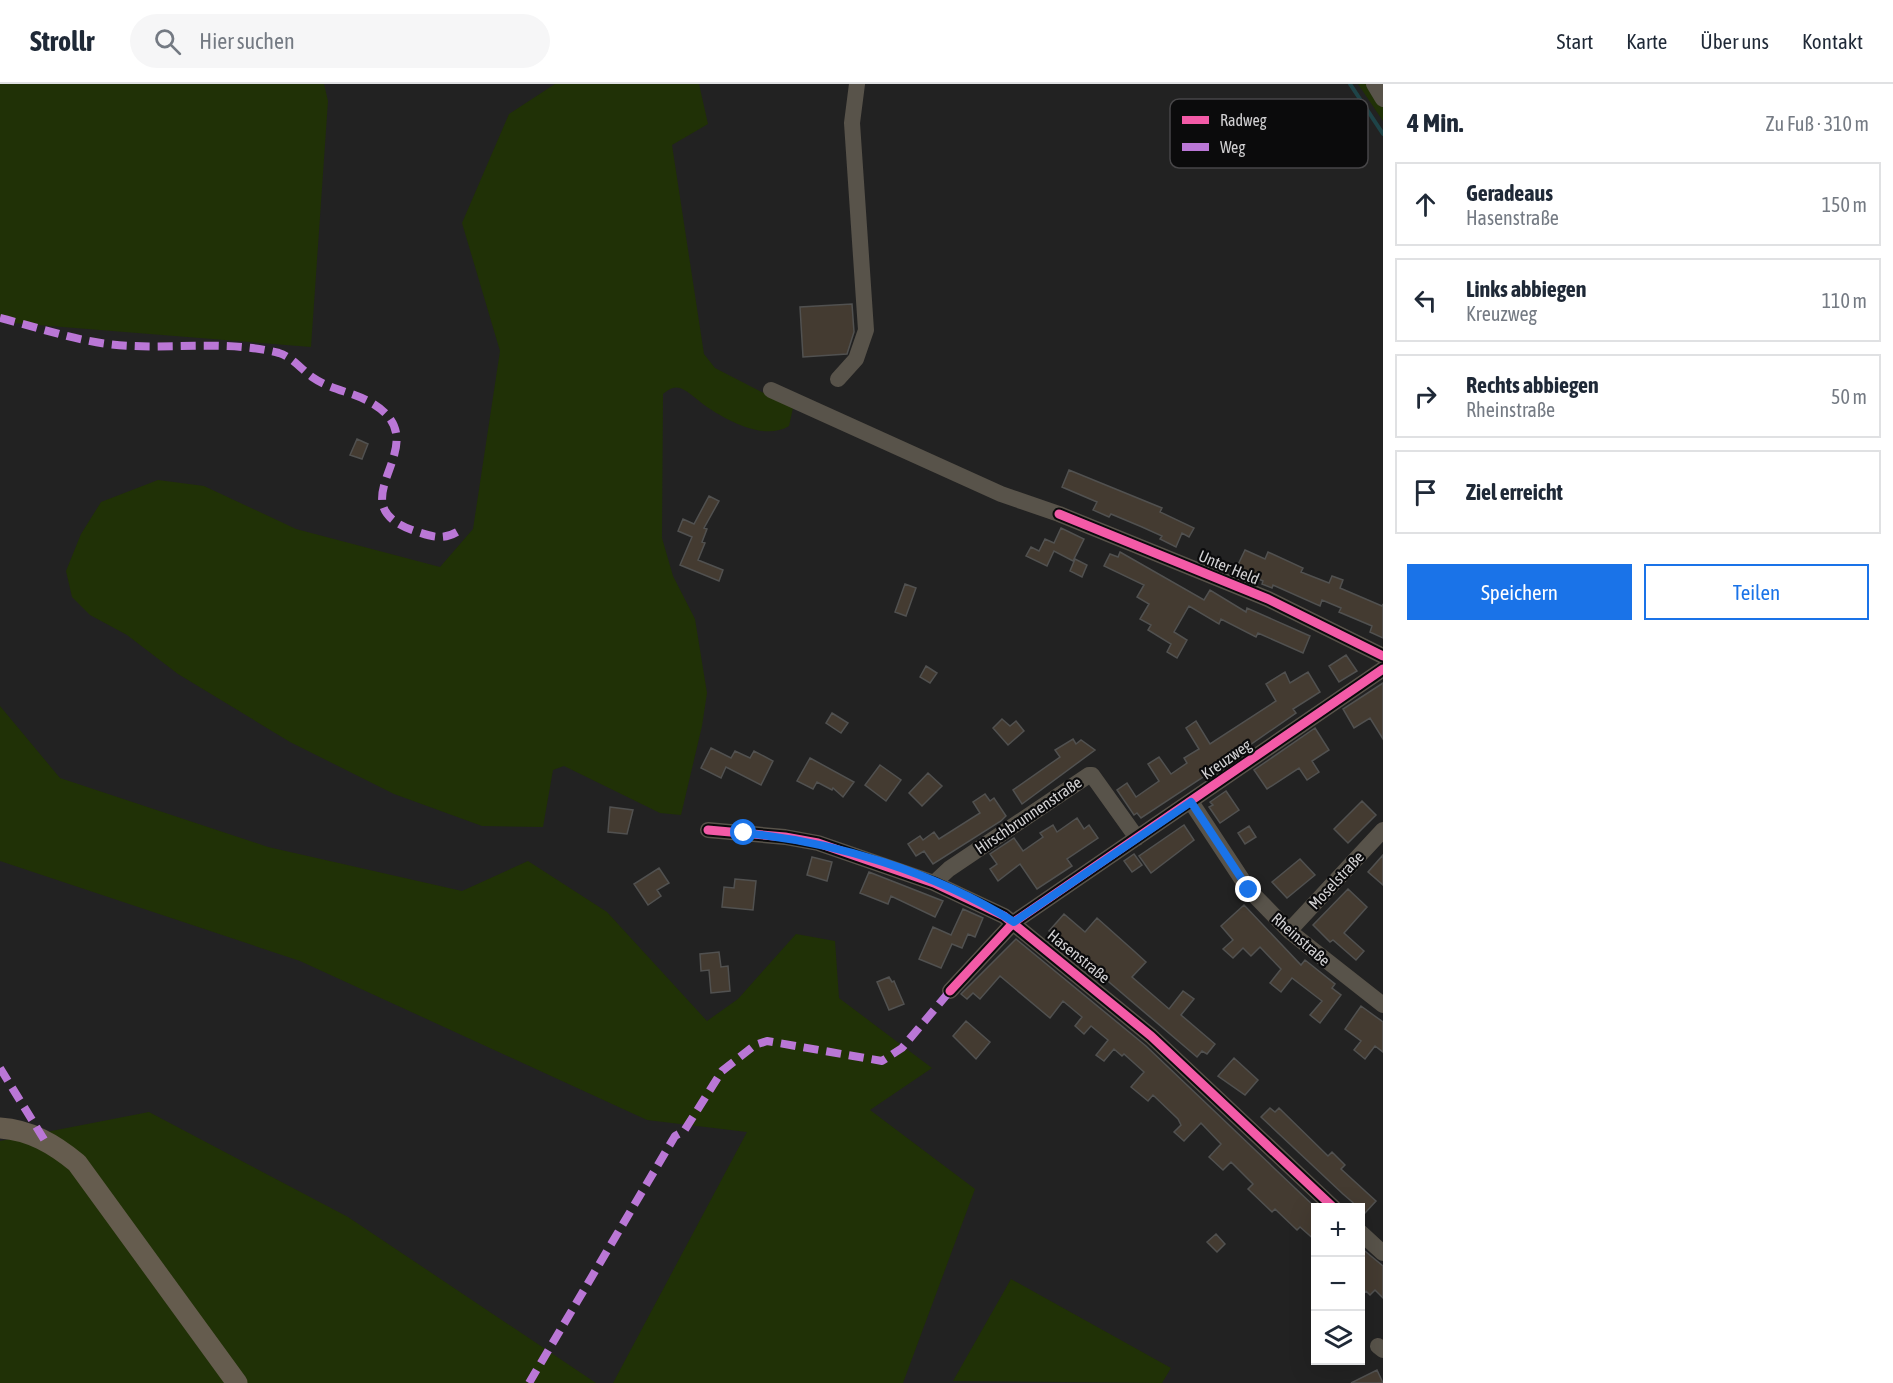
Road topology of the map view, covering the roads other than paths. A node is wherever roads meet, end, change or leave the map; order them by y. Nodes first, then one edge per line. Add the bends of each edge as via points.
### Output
1 (857, 84) edge
2 (1374, 84) edge
3 (1383, 99) edge
4 (838, 379) dead end
5 (771, 390) dead end
6 (1383, 656) edge
7 (1383, 669) edge
8 (1191, 802) junction
9 (708, 830) dead end
10 (1383, 831) edge
11 (1137, 838) junction
12 (934, 883) junction
13 (1014, 922) junction
14 (1289, 931) junction
15 (950, 991) dead end
16 (1383, 1005) edge
17 (0, 1128) edge
18 (1329, 1203) edge
19 (1365, 1237) edge
20 (1383, 1253) edge
21 (237, 1383) edge

1 - 4 street via 852,123 866,330 856,359
2 - 3 street
5 - 6 street, Unter Held via 1001,494 1268,599
7 - 8 street, Kreuzweg
8 - 11 street, Kreuzweg
8 - 14 street, Rheinstraße via 1239,877
9 - 12 street, Hasenstraße via 818,843
10 - 14 street, Moselstraße
11 - 12 street, Hirschbrunnenstraße via 1089,775
11 - 13 street, Kreuzweg
12 - 13 street, Hasenstraße
13 - 15 street, Kreuzweg
13 - 18 street, Hasenstraße via 1151,1036
14 - 16 street, Rheinstraße
17 - 21 main road via 25,1132 45,1141 77,1163
19 - 20 street

